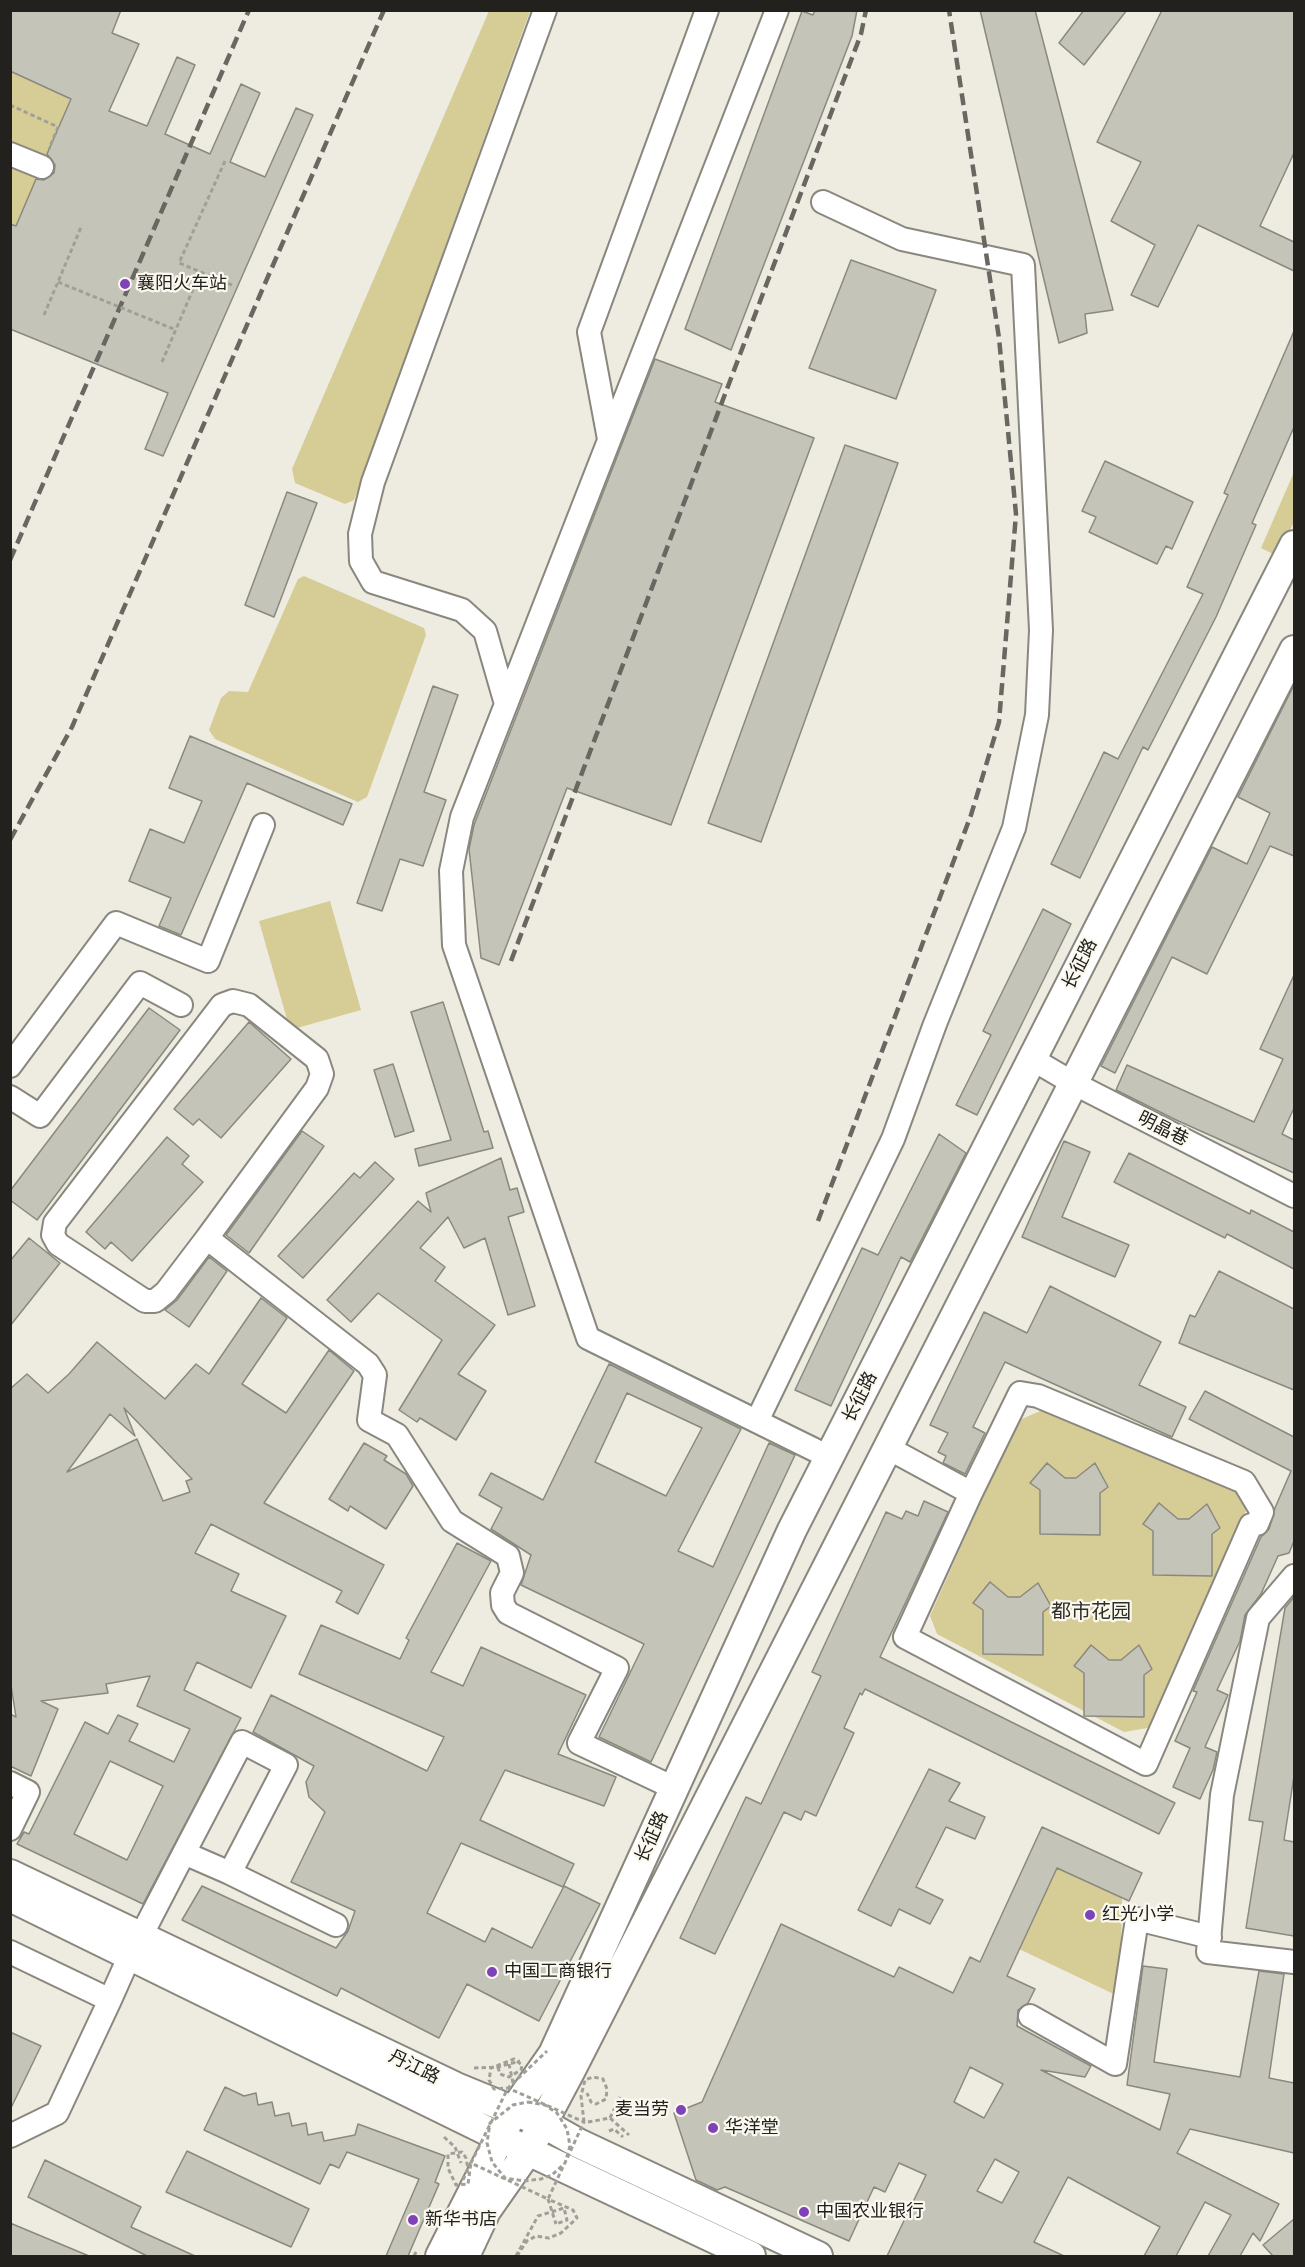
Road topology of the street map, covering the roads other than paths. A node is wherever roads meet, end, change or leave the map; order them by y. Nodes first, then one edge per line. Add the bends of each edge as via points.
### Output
1 (544, 10) edge
2 (707, 10) edge
3 (777, 10) edge
4 (10, 154) edge
5 (42, 167) road end
6 (823, 202) dead end
7 (609, 440) junction
8 (1294, 545) edge
9 (1294, 650) edge
10 (506, 704) junction
11 (263, 825) dead end
12 (181, 1005) dead end
13 (1032, 1059) junction
14 (10, 1066) edge
15 (1073, 1083) junction
16 (10, 1097) edge
17 (1294, 1196) edge
18 (207, 1238) junction
19 (757, 1421) junction
20 (888, 1448) junction
21 (829, 1457) junction
22 (970, 1493) junction
23 (1294, 1576) edge
24 (10, 1783) edge
25 (674, 1788) junction
26 (10, 1829) edge
27 (184, 1853) junction
28 (230, 1873) junction
29 (10, 1874) edge
30 (10, 1897) edge
31 (336, 1925) dead end
32 (1210, 1937) junction
33 (135, 1946) junction
34 (10, 1952) edge
35 (1294, 1962) edge
36 (111, 2000) junction
37 (1030, 2016) dead end
38 (564, 2067) junction
39 (454, 2100) junction
40 (505, 2108) junction
41 (543, 2114) junction
42 (10, 2136) edge
43 (575, 2150) junction
44 (528, 2151) junction
45 (479, 2181) junction
46 (440, 2256) edge
47 (465, 2256) edge
48 (751, 2256) edge
49 (818, 2256) edge

1 - 10 street via 373,482 360,534 361,561 373,582 462,610 485,631
2 - 7 street via 589,332
3 - 7 street
4 - 5 street
6 - 19 street via 902,239 1023,265 1036,481 1040,662 1037,715 1014,828 893,1139
7 - 10 street
8 - 13 main road, 长征路
9 - 15 main road, 长征路
10 - 19 street via 462,817 451,871 454,945 588,1338
11 - 14 street via 208,961 116,923
12 - 16 street via 140,983 40,1116
13 - 15 street, 明晶巷
13 - 21 main road, 长征路
15 - 17 street, 明晶巷
15 - 20 main road, 长征路
18 - 18 street via 317,1088 322,1074 317,1059 249,1005 233,1001 222,1005 54,1223 53,1235 58,1244 145,1301 155,1301 166,1292
18 - 25 street via 368,1364 375,1375 369,1420 397,1436 452,1521 508,1556 512,1573 502,1593 508,1613 616,1668 579,1743
19 - 21 street
20 - 22 street
20 - 38 main road, 长征路
21 - 25 main road, 长征路
22 - 22 street via 1020,1393 1038,1396 1244,1482 1262,1512 1257,1524 1251,1525 1146,1764 905,1637
23 - 32 street via 1258,1618 1222,1795
24 - 26 street via 28,1792
25 - 38 main road, 长征路
27 - 28 street
27 - 28 street via 242,1742 286,1765
27 - 33 street
28 - 31 street
29 - 33 main road, 丹江路
30 - 33 main road, 丹江路
32 - 35 street via 1208,1952
32 - 37 street via 1137,1919 1115,2064
33 - 36 street
33 - 39 main road, 丹江路
34 - 36 street
36 - 42 street via 57,2113
38 - 39 main road
38 - 40 main road, 长征路
38 - 41 main road, 长征路
38 - 43 main road via 564,2108
39 - 40 main road, 丹江路
39 - 45 main road via 477,2145
40 - 41 main road, 丹江路
40 - 44 main road, 丹江路
40 - 45 main road, 长征路
41 - 43 main road, 丹江路
41 - 44 main road, 长征路
43 - 44 main road, 丹江路
43 - 45 main road via 533,2169
43 - 48 main road, 丹江路
43 - 49 main road, 丹江路
44 - 45 main road, 长征路
45 - 46 main road, 长征路
45 - 47 main road, 长征路 via 486,2211

